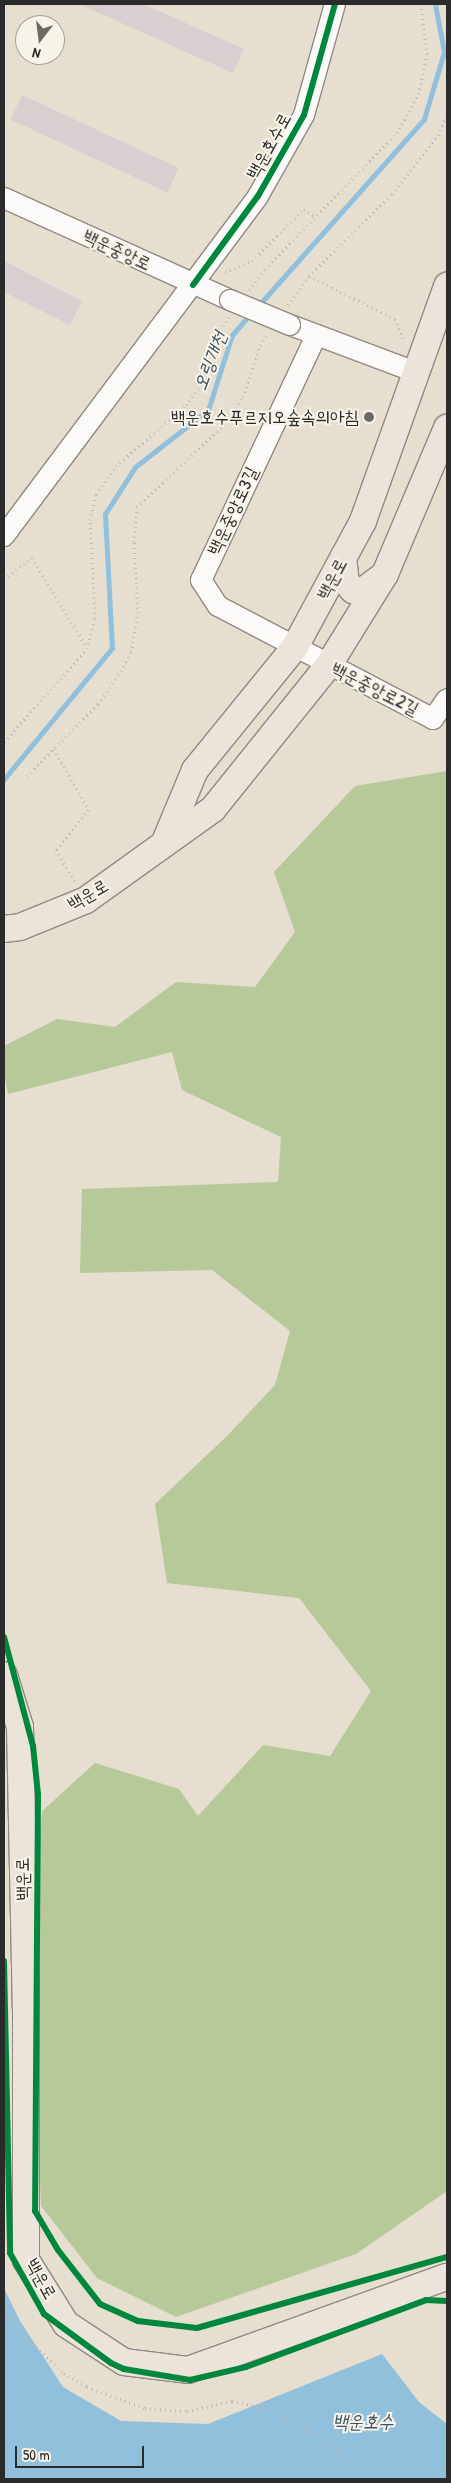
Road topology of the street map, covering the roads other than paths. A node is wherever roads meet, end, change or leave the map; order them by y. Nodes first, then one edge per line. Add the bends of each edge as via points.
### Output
1 (335, 4) edge
2 (4, 198) edge
3 (193, 285) junction
4 (447, 286) edge
5 (316, 336) junction
6 (418, 373) junction
7 (447, 428) edge
8 (4, 536) edge
9 (343, 558) junction
10 (385, 574) junction
11 (295, 647) junction
12 (328, 666) junction
13 (447, 699) edge
14 (164, 844) junction
15 (4, 929) edge
16 (4, 1675) edge
17 (447, 2277) edge

1 - 3 street, 백운호수로 via 304,115 258,196
2 - 3 street, 백운중앙로
3 - 5 street, 백운중앙로, bridge via 231,307 289,316
3 - 8 street, 백운호수로
4 - 6 main road, 백운로
5 - 6 street
5 - 11 street, 백운중앙로3길 via 201,580 218,606
6 - 9 main road, 백운로 via 363,520
7 - 10 main road, 백운로
9 - 10 main road via 346,582 353,590 363,591
9 - 11 main road, 백운로
10 - 12 main road, 백운로
11 - 12 street, 백운중앙로2길
11 - 14 main road, 백운로 via 195,770
12 - 13 street, 백운중앙로2길 via 433,719
12 - 14 main road, 백운로 via 213,809
14 - 15 main road, 백운로 via 86,900 20,927
16 - 17 main road, 백운로 via 20,1727 26,2010 26,2260 66,2324 124,2362 188,2370

